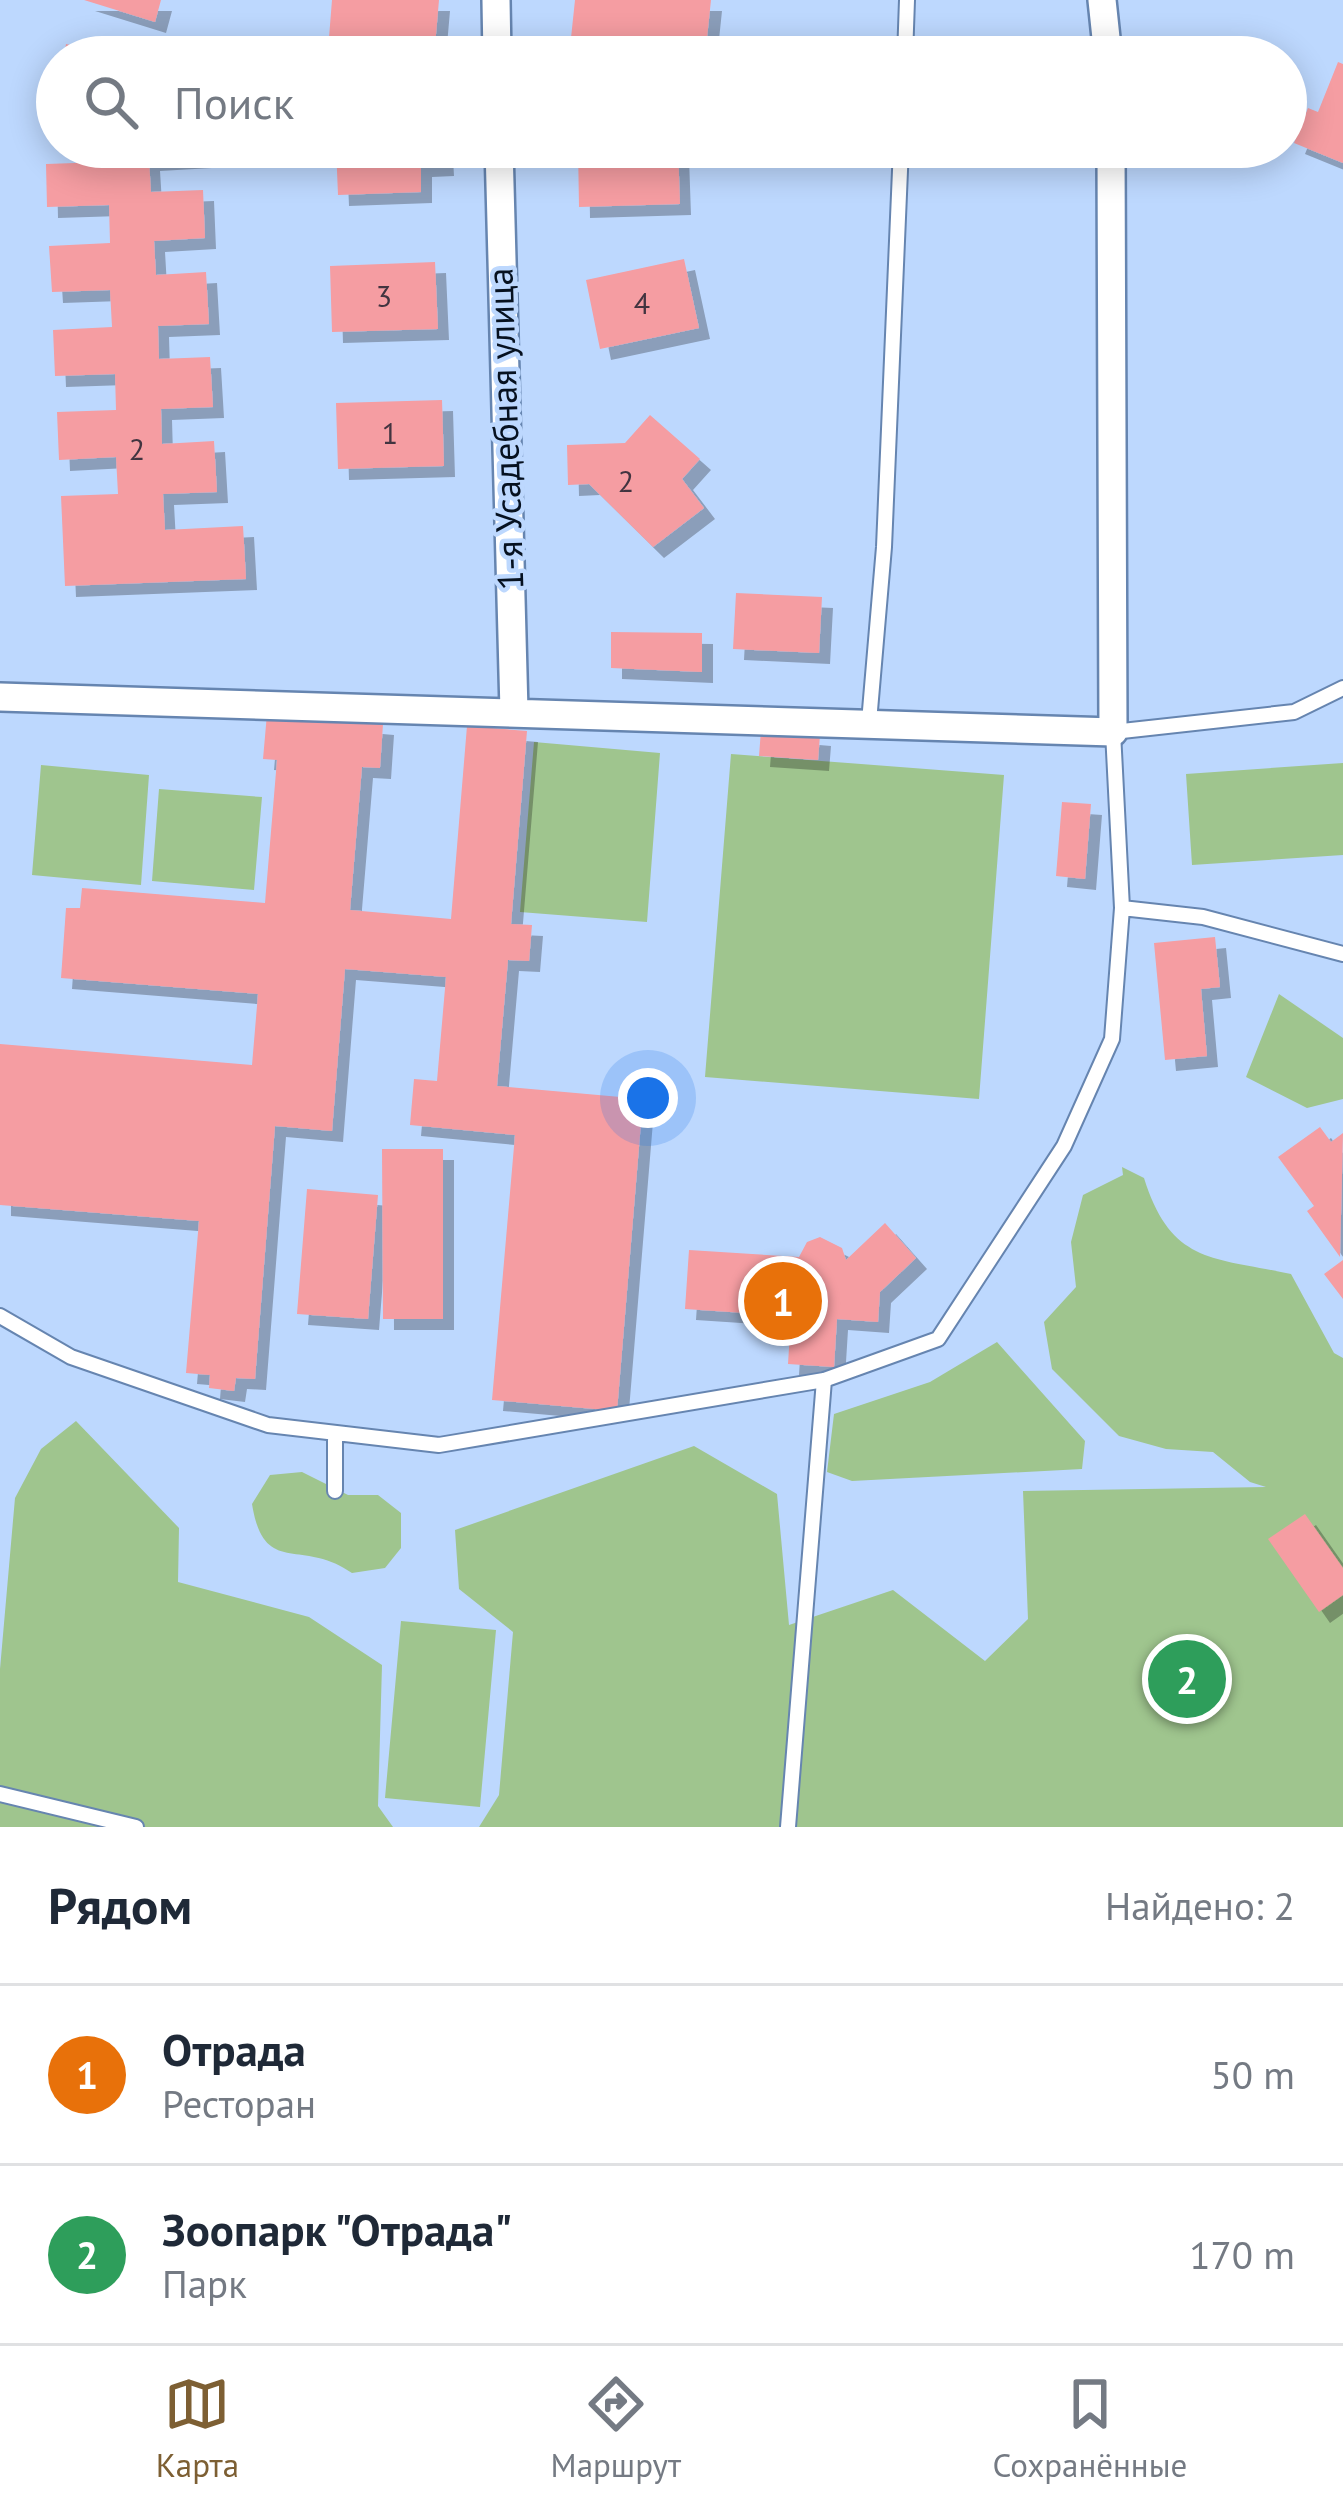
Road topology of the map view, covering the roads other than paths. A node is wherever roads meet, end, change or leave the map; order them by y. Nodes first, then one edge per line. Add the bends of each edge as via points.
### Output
1 (496, 0) edge
2 (908, 0) edge
3 (1102, 0) edge
4 (497, 36) edge
5 (906, 36) edge
6 (1106, 36) edge
7 (500, 168) edge
8 (900, 168) edge
9 (1112, 168) edge
10 (1343, 688) edge
11 (0, 697) edge
12 (514, 711) junction
13 (869, 722) junction
14 (1113, 732) junction
15 (1122, 908) junction
16 (1343, 954) edge
17 (0, 1316) edge
18 (824, 1380) junction
19 (335, 1433) junction
20 (335, 1491) dead end
21 (0, 1794) edge
22 (136, 1827) edge
23 (788, 1827) edge

1 - 4 street
2 - 5 lane
3 - 6 street
7 - 12 street, 1-я Усадебная улица
8 - 13 lane
9 - 14 street
10 - 14 lane via 1294,712
11 - 12 street
12 - 13 street
13 - 14 street
14 - 15 lane
15 - 16 lane via 1203,917
15 - 18 lane via 1112,1039 1064,1146 938,1339
17 - 19 lane via 70,1358 268,1426
18 - 19 lane via 440,1445
18 - 23 lane
19 - 20 lane
21 - 22 lane

